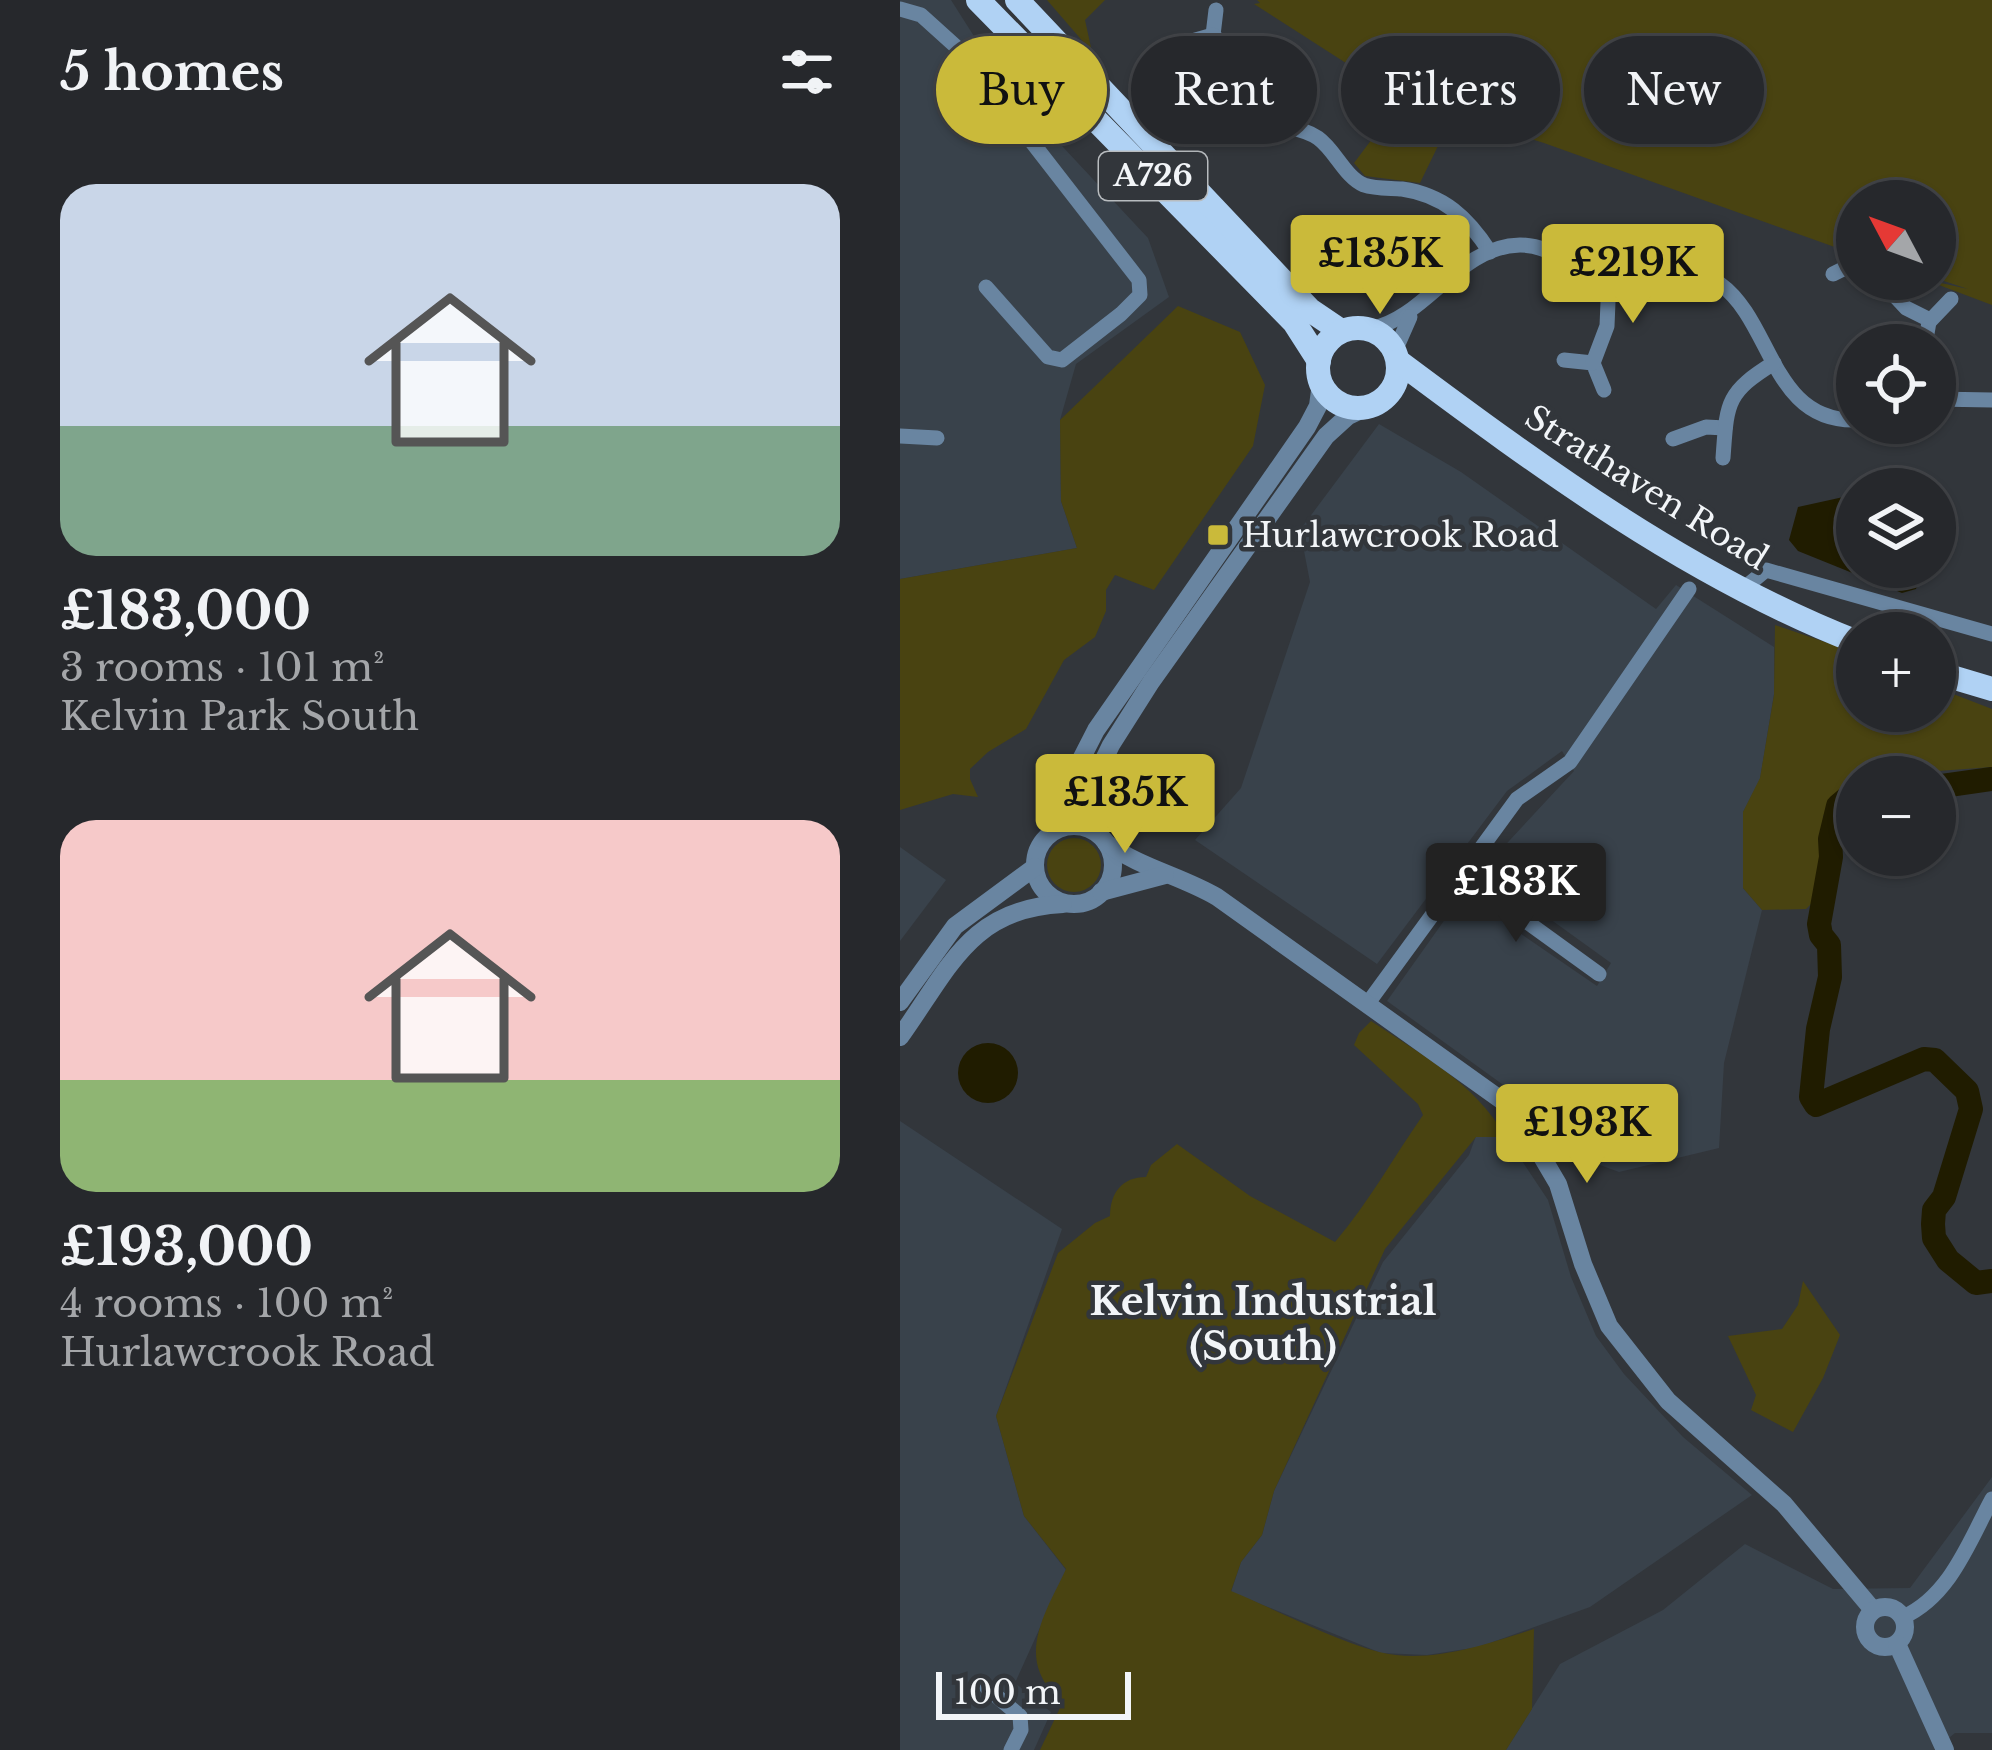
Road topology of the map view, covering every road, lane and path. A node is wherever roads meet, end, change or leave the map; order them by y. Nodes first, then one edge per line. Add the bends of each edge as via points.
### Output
1 (977, 0) edge
2 (1017, 0) edge
3 (900, 9) edge
4 (1216, 10) dead end
5 (1213, 35) junction
6 (1210, 36) edge
7 (1490, 252) junction
8 (1836, 273) edge
9 (1833, 274) dead end
10 (1609, 278) junction
11 (986, 286) dead end
12 (1899, 300) edge
13 (1950, 300) edge
14 (1418, 304) junction
15 (1930, 320) junction
16 (1929, 324) edge
17 (1370, 329) junction
18 (1341, 331) junction
19 (1396, 356) junction
20 (1564, 359) dead end
21 (1774, 363) junction
22 (1593, 364) junction
23 (1320, 372) junction
24 (1604, 390) dead end
25 (1391, 391) junction
26 (1956, 399) edge
27 (1992, 400) edge
28 (1369, 406) junction
29 (1469, 414) junction
30 (1836, 417) edge
31 (1726, 428) junction
32 (900, 436) edge
33 (937, 438) dead end
34 (1673, 439) dead end
35 (1723, 458) dead end
36 (1689, 589) dead end
37 (1743, 589) junction
38 (1836, 632) edge
39 (1992, 634) edge
40 (1956, 678) edge
41 (1992, 689) edge
42 (1055, 830) junction
43 (1101, 838) junction
44 (1035, 867) junction
45 (1165, 875) junction
46 (1462, 875) junction
47 (1101, 892) junction
48 (1068, 903) junction
49 (1599, 974) dead end
50 (900, 1002) edge
51 (1368, 1003) junction
52 (900, 1037) edge
53 (1992, 1498) edge
54 (1874, 1610) junction
55 (1903, 1617) junction
56 (1897, 1644) junction
57 (987, 1688) dead end
58 (1011, 1750) edge
59 (1945, 1750) edge

1 - 23 main road, A726 via 1294,322
2 - 18 main road, A726 via 1310,310
3 - 11 street via 921,15 962,52 1139,280 1140,295 1062,360 1048,357
4 - 5 street
5 - 6 street
5 - 7 street via 1254,112 1314,136 1361,184 1418,192 1454,208
7 - 10 street via 1535,247
7 - 14 street
8 - 9 street
10 - 21 street via 1654,263 1717,281
10 - 22 street via 1607,326
12 - 15 street
13 - 15 street
14 - 17 street via 1389,326
14 - 19 street
15 - 16 street
17 - 18 main road
17 - 19 main road
18 - 23 main road via 1329,340
19 - 25 main road
19 - 29 main road, Strathaven Road
20 - 22 street
21 - 30 street via 1794,395
21 - 31 street via 1736,389
22 - 24 street
23 - 28 main road, A726 via 1340,404
23 - 42 street via 1307,427 1096,730
25 - 28 main road
25 - 29 main road, Strathaven Road
26 - 27 street
28 - 43 street via 1326,436 1141,698 1088,790
29 - 37 main road, Strathaven Road
31 - 34 street
31 - 35 street
32 - 33 street
36 - 46 street via 1570,762 1517,799
37 - 38 main road, Strathaven Road
37 - 39 street via 1766,570
40 - 41 main road
42 - 43 street via 1076,826
42 - 44 street via 1041,843
43 - 45 street
43 - 47 street via 1112,869
44 - 48 street via 1049,895
44 - 50 street via 955,926
45 - 47 street
45 - 51 street via 1217,897
46 - 49 street
46 - 51 street
47 - 48 street
48 - 52 street via 1024,907 986,925
51 - 54 street via 1521,1121 1558,1184 1609,1326 1668,1401 1784,1504
53 - 55 street via 1957,1566 1926,1606
54 - 55 street via 1886,1606
54 - 56 street via 1864,1628 1869,1640
55 - 56 street
56 - 59 street
57 - 58 street via 1020,1716

